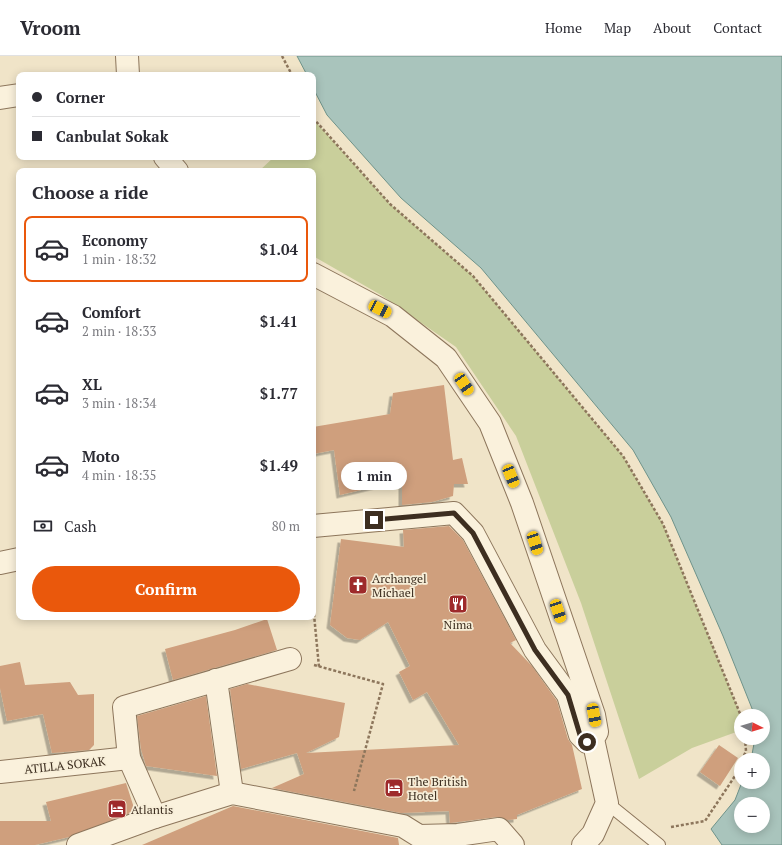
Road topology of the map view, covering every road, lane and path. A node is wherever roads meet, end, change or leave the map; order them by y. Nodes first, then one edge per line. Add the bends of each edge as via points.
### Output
1 (126, 56) edge
2 (282, 56) edge
3 (128, 72) edge
4 (290, 72) edge
5 (16, 95) edge
6 (0, 98) edge
7 (316, 121) edge
8 (168, 160) edge
9 (174, 168) edge
10 (316, 276) edge
11 (316, 526) edge
12 (16, 560) edge
13 (0, 563) edge
14 (315, 620) edge
15 (290, 659) joint
16 (319, 667) junction
17 (216, 680) junction
18 (738, 709) edge
19 (593, 739) junction
20 (129, 758) junction
21 (0, 772) edge
22 (734, 778) edge
23 (232, 793) junction
24 (607, 803) junction
25 (348, 814) junction
26 (155, 817) junction
27 (656, 842) edge
28 (78, 845) edge
29 (512, 845) edge
30 (583, 845) edge

1 - 3 street
2 - 4 path
5 - 6 street
7 - 18 path via 390,204 473,276 623,456 663,524
8 - 9 street
10 - 19 street via 393,316 446,358 490,423 522,503 594,715 597,732
11 - 19 street via 454,513 473,533 535,650 568,695 580,735 587,742
12 - 13 street
14 - 16 path
15 - 16 path
15 - 17 street
16 - 25 path via 384,684
17 - 20 street via 124,707
17 - 23 street
19 - 24 street
20 - 21 street, ATILLA SOKAK
20 - 26 street
22 - 27 path via 705,821 673,825
23 - 25 street
23 - 26 street
24 - 27 lane
24 - 30 street via 593,834
25 - 29 street via 403,826 419,836 458,835 499,829
26 - 28 street

